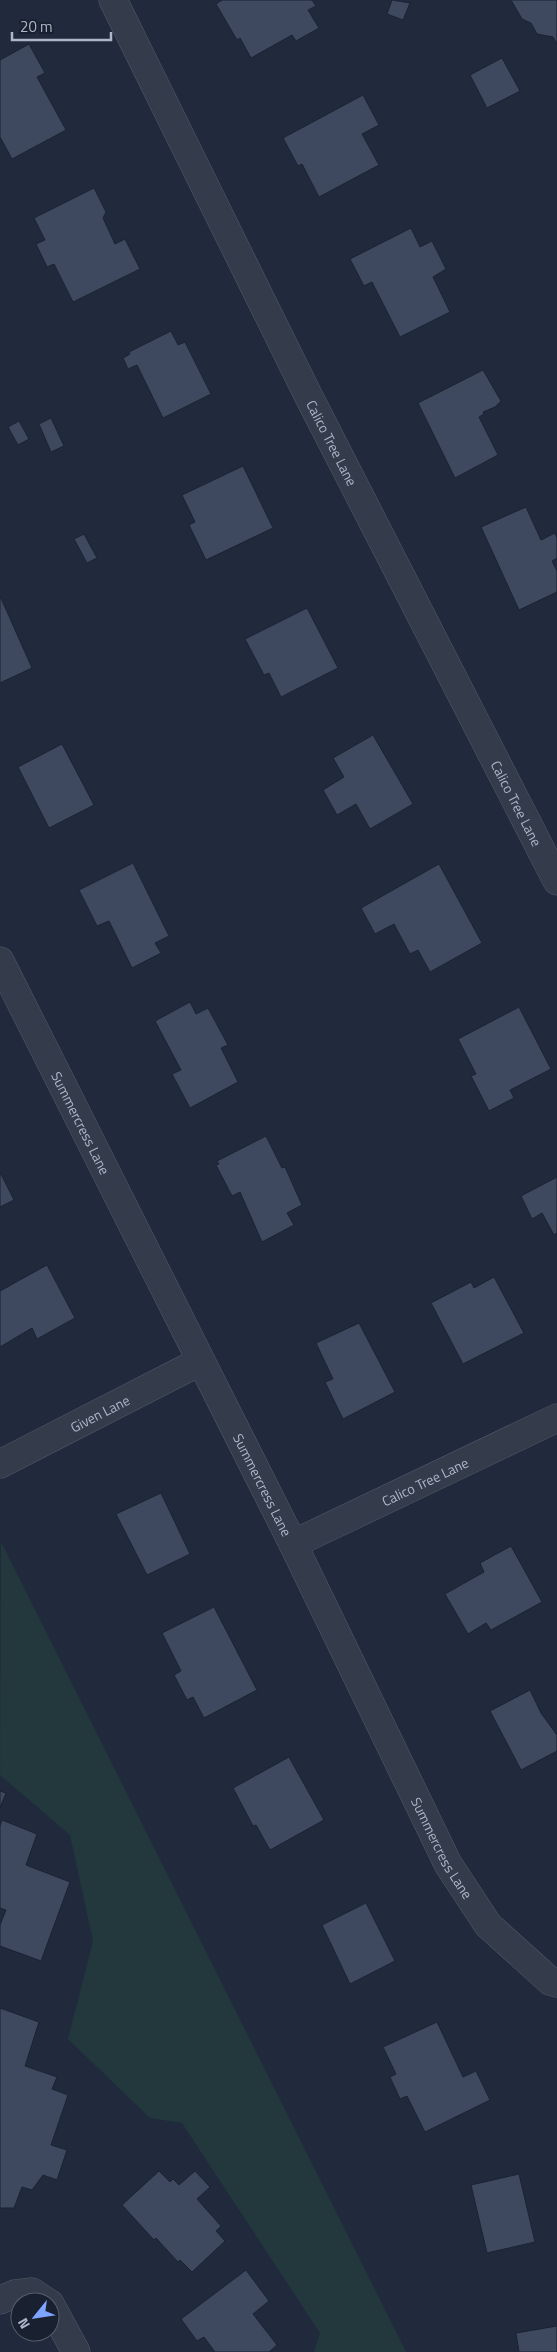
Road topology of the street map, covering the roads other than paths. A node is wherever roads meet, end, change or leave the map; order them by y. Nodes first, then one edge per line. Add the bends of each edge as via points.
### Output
1 (113, 0) edge
2 (557, 882) edge
3 (0, 961) edge
4 (201, 1361) junction
5 (557, 1418) edge
6 (0, 1464) edge
7 (293, 1544) junction
8 (557, 1983) edge
9 (60, 2323) edge
10 (76, 2352) edge

1 - 2 street, Calico Tree Lane via 308,396
3 - 4 street, Summercress Lane
4 - 6 street, Given Lane
4 - 7 street, Summercress Lane
5 - 7 street, Calico Tree Lane
7 - 8 street, Summercress Lane via 448,1864 488,1924 550,1981
9 - 10 street

